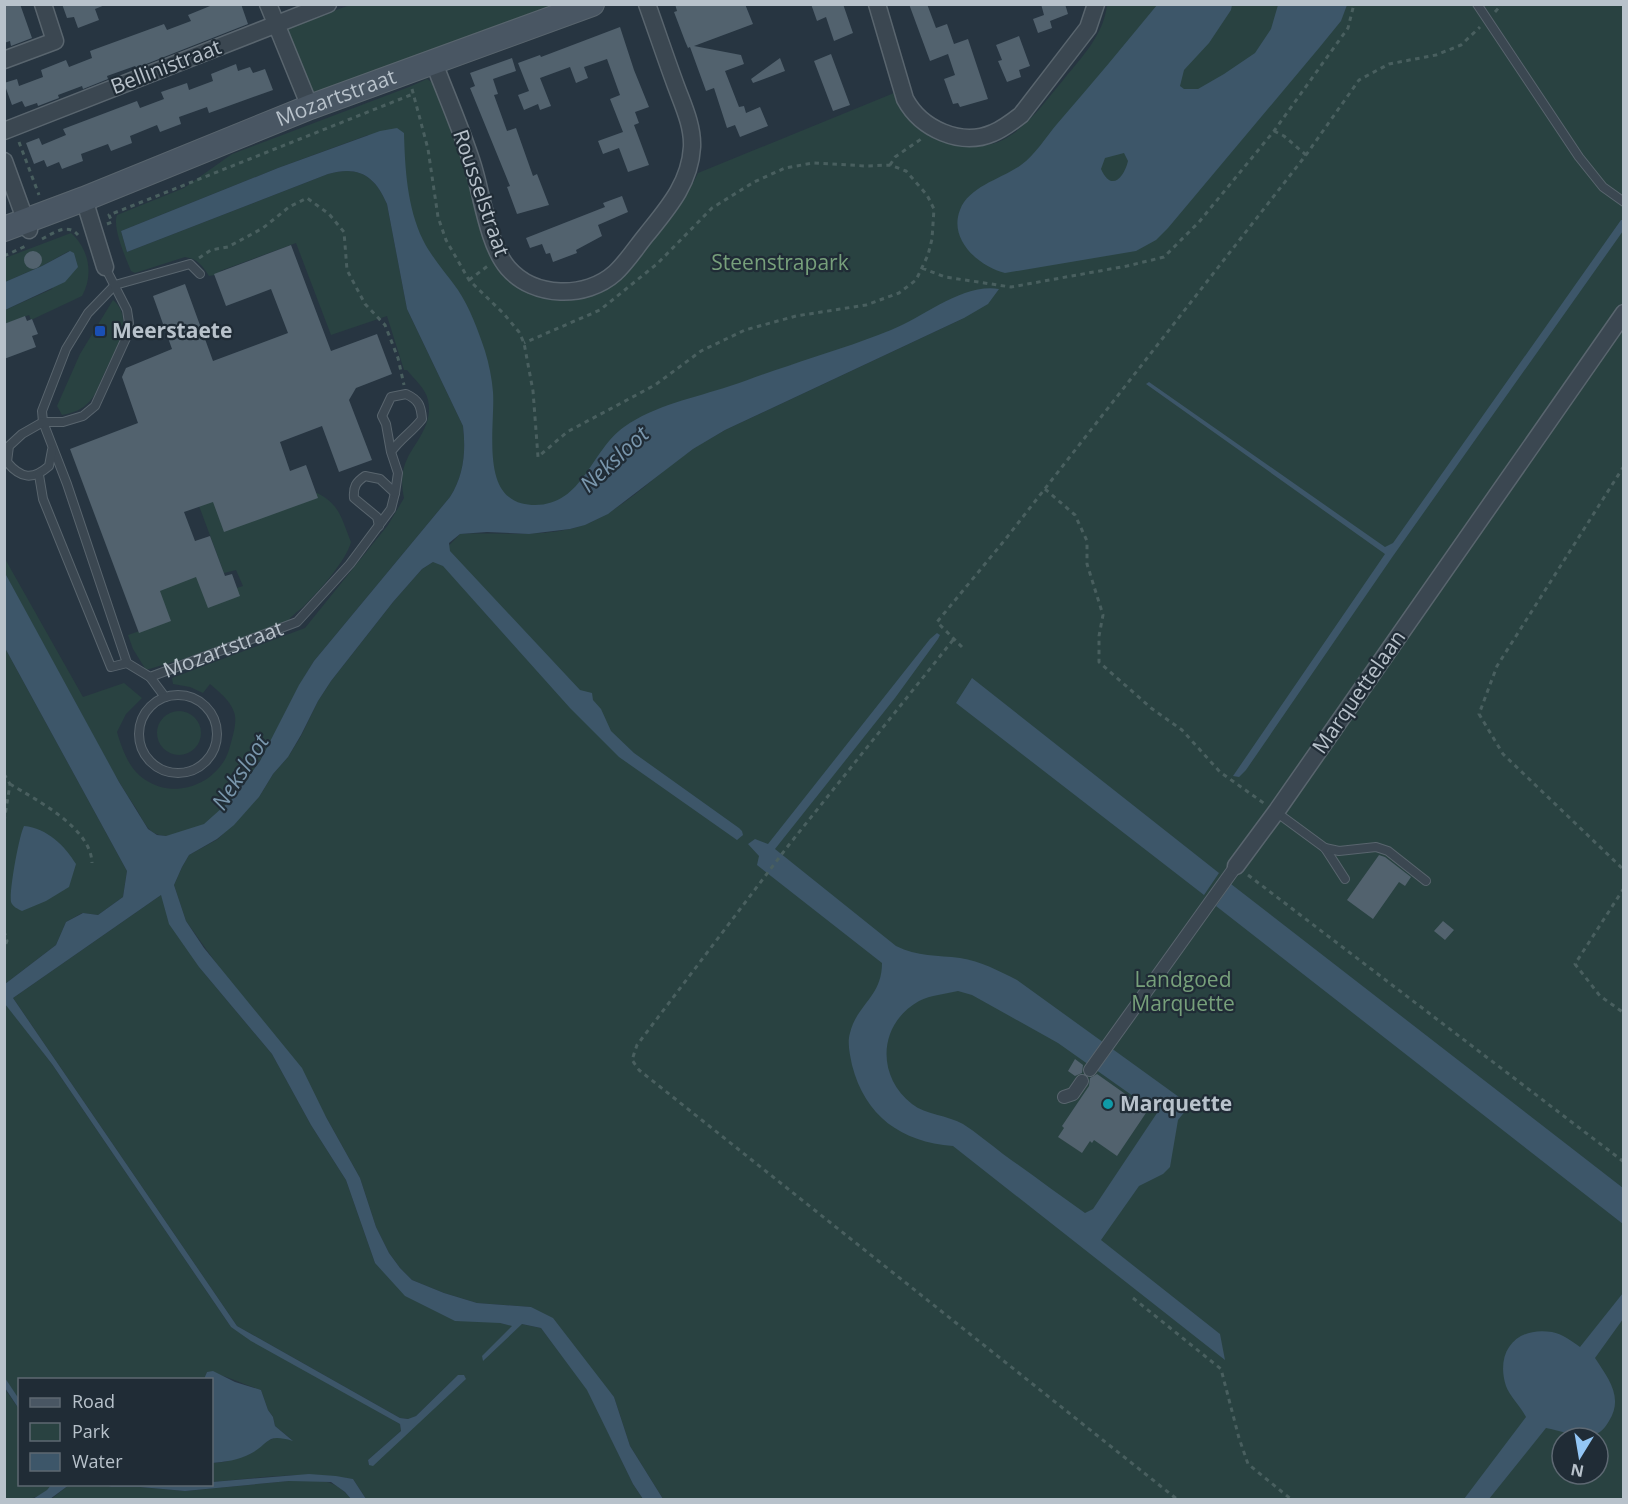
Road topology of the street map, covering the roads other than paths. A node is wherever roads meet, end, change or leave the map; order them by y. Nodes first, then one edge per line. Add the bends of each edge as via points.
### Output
1 (44, 4) edge
2 (268, 4) edge
3 (328, 4) edge
4 (592, 4) edge
5 (647, 4) edge
6 (878, 4) edge
7 (1096, 4) edge
8 (1477, 4) edge
9 (276, 24) junction
10 (4, 60) edge
11 (434, 63) junction
12 (310, 107) junction
13 (9, 129) edge
14 (4, 161) edge
15 (84, 199) junction
16 (1623, 202) edge
17 (35, 224) edge
18 (4, 240) edge
19 (105, 267) joint
20 (200, 274) dead end
21 (115, 285) junction
22 (1623, 313) edge
23 (43, 422) junction
24 (52, 449) junction
25 (391, 452) junction
26 (39, 475) junction
27 (395, 494) junction
28 (379, 526) junction
29 (128, 663) junction
30 (150, 677) junction
31 (165, 697) junction
32 (1276, 812) junction
33 (1325, 848) junction
34 (1231, 872) joint
35 (1345, 879) dead end
36 (1426, 881) dead end
37 (1091, 1069) dead end
38 (1082, 1081) dead end
39 (1064, 1097) dead end

1 - 10 street via 55,41
2 - 9 street
3 - 9 street, Bellinistraat
4 - 11 main road, Mozartstraat
5 - 11 street, Rousselstraat via 690,124 689,166 672,203 615,272 586,289 552,291 532,286 509,270 500,257 472,163
6 - 7 street via 905,99 918,117 935,129 971,138 991,134 1021,115 1088,28
8 - 16 lane via 1579,158 1603,187
9 - 12 street
9 - 13 street, Bellinistraat
11 - 12 main road, Mozartstraat
12 - 15 main road, Mozartstraat
14 - 17 street
15 - 17 main road, Mozartstraat
15 - 19 street
17 - 18 main road, Mozartstraat
19 - 21 lane
20 - 21 lane via 190,264
21 - 23 lane via 88,313 66,349 42,411
21 - 23 lane via 129,323 95,406 83,416
22 - 32 street, Marquettelaan
23 - 24 lane
23 - 26 lane via 9,446 7,462 24,476
24 - 26 lane via 50,466
24 - 29 lane
25 - 25 lane, Mozartstraat via 422,419 420,405 406,394 391,397 382,416
25 - 27 lane, Mozartstraat via 398,473
26 - 29 lane, Mozartstraat via 43,499 111,667
27 - 28 lane, Mozartstraat via 391,509
27 - 28 lane via 380,479 365,476 353,489 354,498 378,517
28 - 30 lane, Mozartstraat via 297,622
29 - 30 lane, Mozartstraat
30 - 31 lane
31 - 31 lane via 148,708 139,726 141,747 152,764 171,773 191,771 208,760 213,751 217,742 216,721 204,704 186,695
32 - 33 lane
32 - 34 street, Marquettelaan
33 - 35 lane
33 - 36 lane via 1339,851 1376,847 1388,851
34 - 37 street, Marquettelaan
38 - 39 street via 1073,1094

